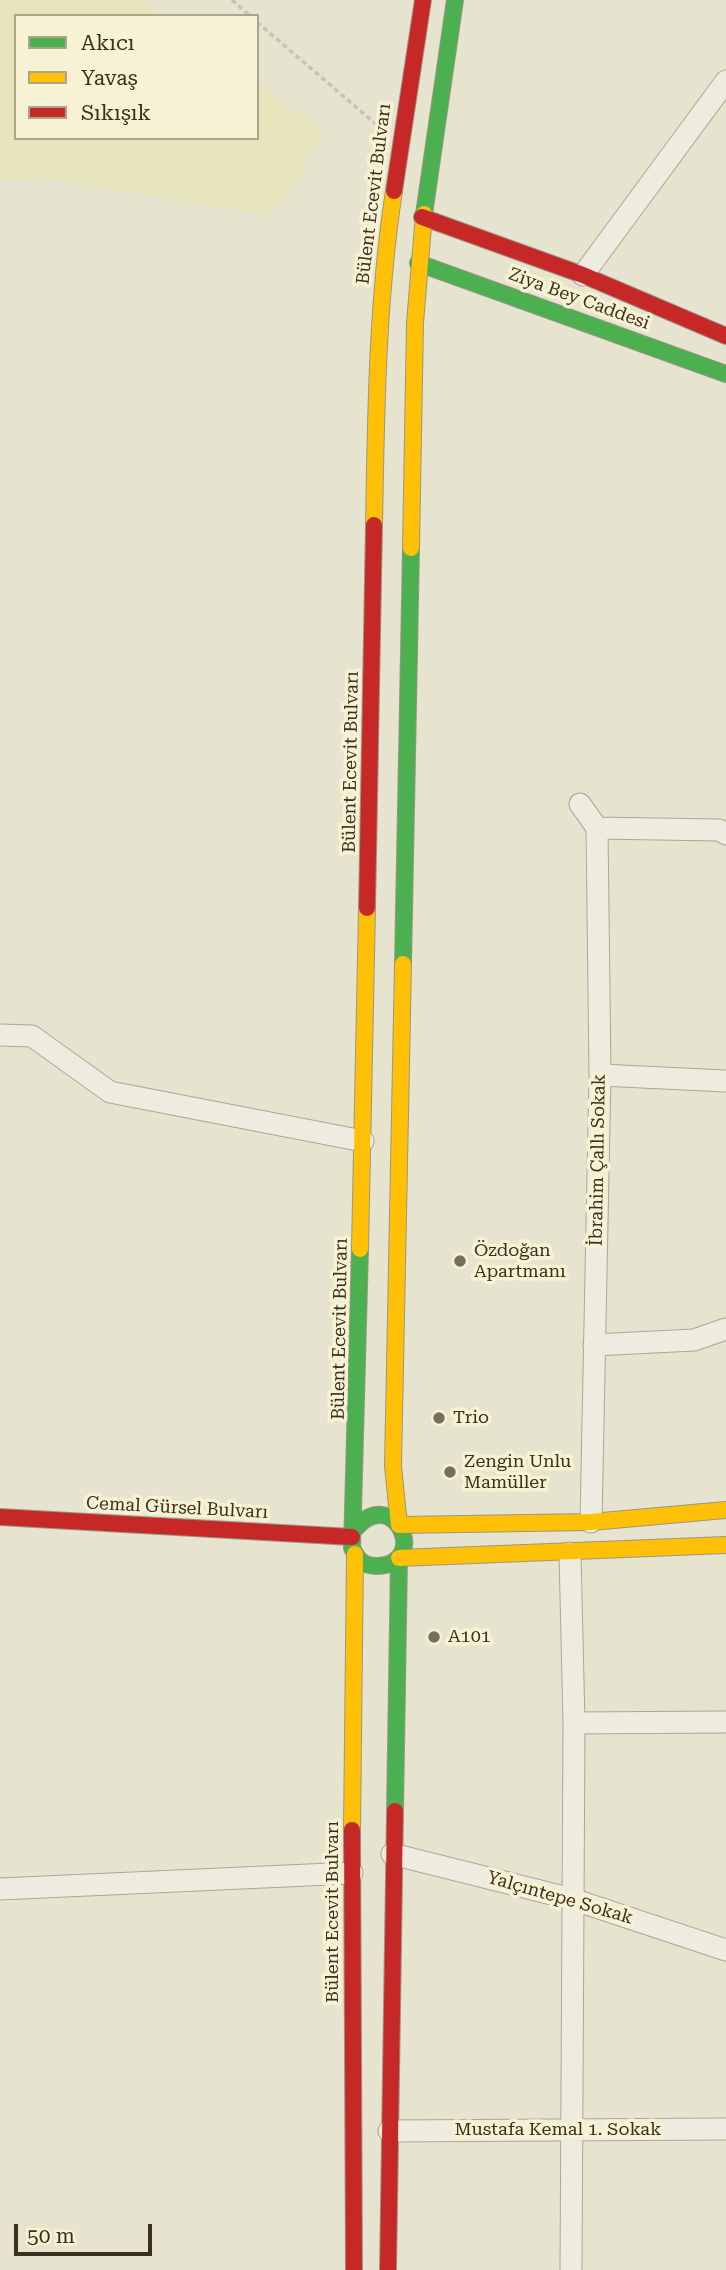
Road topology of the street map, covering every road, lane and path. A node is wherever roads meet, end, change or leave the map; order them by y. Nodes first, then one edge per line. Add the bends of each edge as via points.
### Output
1 (232, 0) edge
2 (423, 0) edge
3 (456, 0) edge
4 (248, 14) edge
5 (259, 24) edge
6 (726, 81) edge
7 (399, 143) junction
8 (422, 217) junction
9 (418, 263) junction
10 (583, 275) junction
11 (726, 336) edge
12 (726, 374) edge
13 (580, 804) dead end
14 (724, 825) edge
15 (597, 828) junction
16 (0, 1035) edge
17 (600, 1076) junction
18 (726, 1081) edge
19 (363, 1141) junction
20 (726, 1329) edge
21 (594, 1345) junction
22 (726, 1510) edge
23 (0, 1517) edge
24 (591, 1522) junction
25 (399, 1525) junction
26 (353, 1533) junction
27 (726, 1545) edge
28 (570, 1553) junction
29 (355, 1554) junction
30 (399, 1558) junction
31 (575, 1723) junction
32 (726, 1723) edge
33 (392, 1854) junction
34 (352, 1873) junction
35 (0, 1889) edge
36 (572, 1899) junction
37 (726, 1950) edge
38 (726, 2129) edge
39 (389, 2131) junction
40 (573, 2131) junction
41 (354, 2270) edge
42 (388, 2270) edge
43 (571, 2270) edge

1 - 4 path
2 - 7 main road, Bülent Ecevit Bulvarı
3 - 8 main road
5 - 7 path
6 - 10 street
7 - 19 main road, Bülent Ecevit Bulvarı via 377,341
8 - 9 main road
8 - 10 main road, Ziya Bey Caddesi
9 - 12 main road, Ziya Bey Caddesi
9 - 25 main road via 393,1466
10 - 11 main road, Ziya Bey Caddesi
13 - 15 street
14 - 15 street
15 - 17 street, İbrahim Çallı Sokak
16 - 19 street via 32,1036 110,1092
17 - 18 street
17 - 21 street, İbrahim Çallı Sokak
19 - 26 main road, Bülent Ecevit Bulvarı
20 - 21 street via 694,1340
21 - 24 street, İbrahim Çallı Sokak
22 - 24 main road
23 - 26 main road, Cemal Gürsel Bulvarı
24 - 25 main road
25 - 26 main road via 385,1515 376,1515 367,1517
25 - 30 main road via 405,1542
26 - 29 main road
27 - 28 main road
28 - 30 main road
28 - 31 street
29 - 30 main road via 376,1568
29 - 34 main road, Bülent Ecevit Bulvarı
30 - 33 main road
31 - 32 street
31 - 36 street
33 - 36 street, Yalçıntepe Sokak
33 - 39 main road
34 - 35 street
34 - 41 main road, Bülent Ecevit Bulvarı
36 - 37 street, Yalçıntepe Sokak
36 - 40 street
38 - 40 street, Mustafa Kemal 1. Sokak
39 - 40 street, Mustafa Kemal 1. Sokak
39 - 42 main road
40 - 43 street

